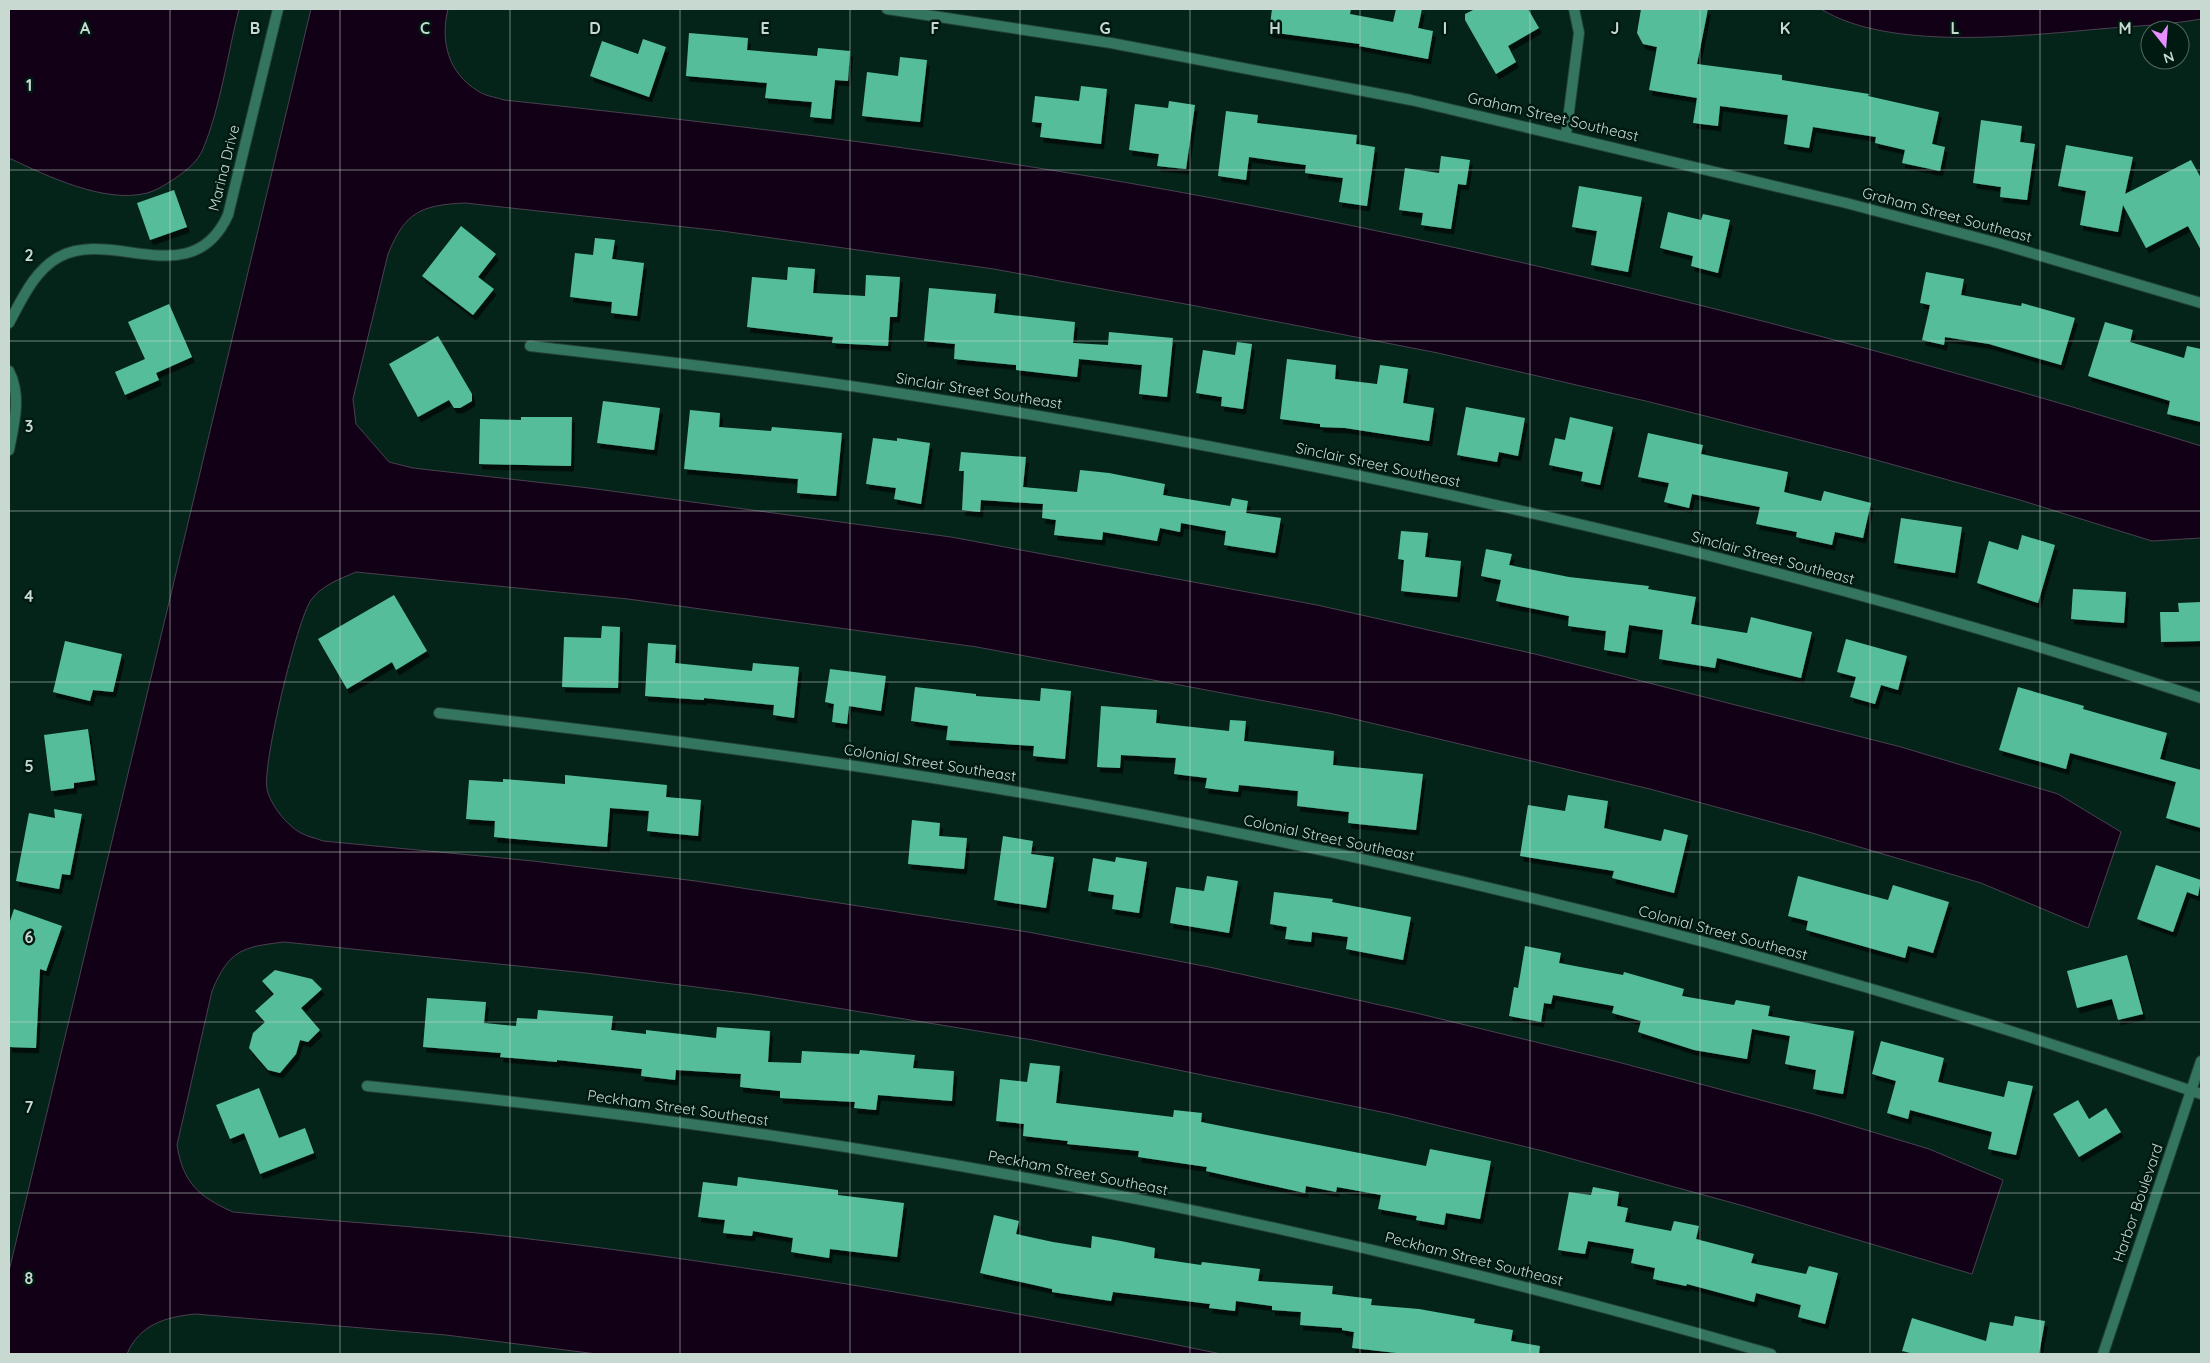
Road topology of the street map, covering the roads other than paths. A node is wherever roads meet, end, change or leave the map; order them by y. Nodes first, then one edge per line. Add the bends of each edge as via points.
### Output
1 (278, 9) edge
2 (887, 9) edge
3 (1574, 9) edge
4 (1566, 135) junction
5 (2201, 303) edge
6 (9, 323) edge
7 (530, 346) dead end
8 (9, 371) edge
9 (9, 450) edge
10 (2201, 698) edge
11 (439, 713) dead end
12 (2201, 1061) edge
13 (367, 1086) dead end
14 (2196, 1093) edge
15 (1771, 1354) edge
16 (2103, 1354) edge

1 - 6 street, Marina Drive via 228,215 222,228 201,247 179,256 83,250 60,256 40,270
2 - 4 street, Graham Street Southeast via 1092,40 1252,69
3 - 4 street via 1579,32
4 - 5 street, Graham Street Southeast via 1994,242
7 - 10 street, Sinclair Street Southeast via 893,392 1181,440 1325,468 1752,567 1996,635
8 - 9 street via 17,401
11 - 14 street, Colonial Street Southeast via 697,743 972,784 1354,858 1519,896 1789,966 2056,1045
12 - 14 street, Harbor Boulevard
13 - 15 street, Peckham Street Southeast via 658,1119 1042,1180 1432,1264
14 - 16 street, Harbor Boulevard

